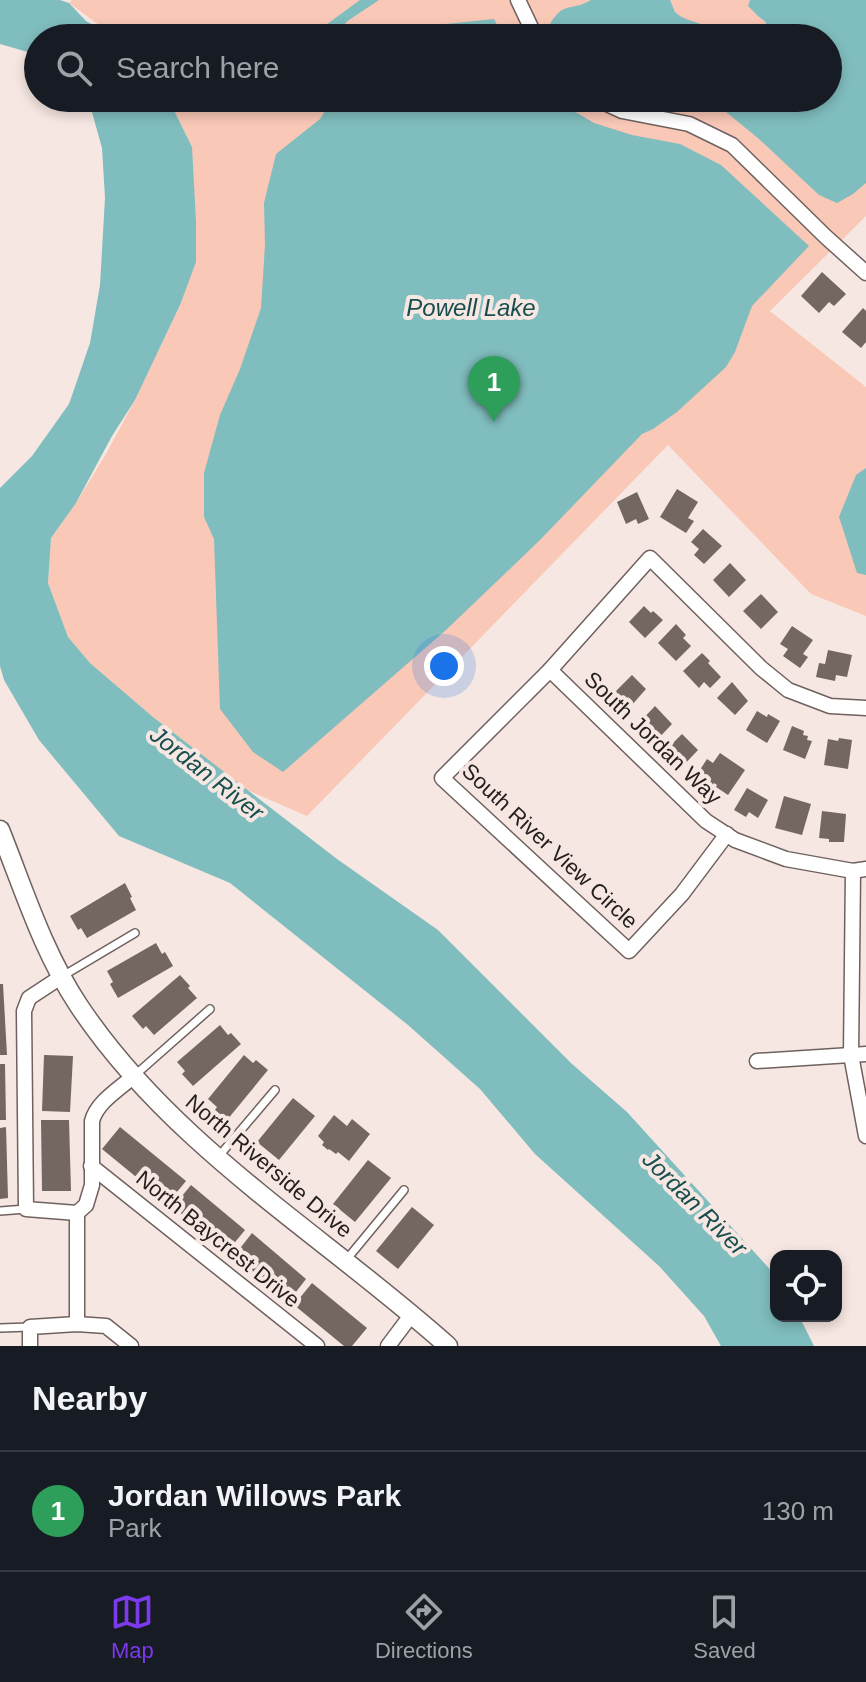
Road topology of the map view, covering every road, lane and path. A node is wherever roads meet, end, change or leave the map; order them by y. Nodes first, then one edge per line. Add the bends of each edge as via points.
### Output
1 (518, 0) edge
2 (529, 24) edge
3 (627, 112) edge
4 (866, 273) edge
5 (550, 670) junction
6 (866, 708) edge
7 (0, 830) edge
8 (727, 834) junction
9 (860, 870) edge
10 (135, 933) dead end
11 (61, 977) junction
12 (210, 1009) dead end
13 (858, 1055) edge
14 (757, 1061) dead end
15 (134, 1076) junction
16 (275, 1090) dead end
17 (866, 1136) edge
18 (218, 1157) junction
19 (91, 1166) junction
20 (404, 1190) dead end
21 (26, 1209) junction
22 (0, 1211) edge
23 (77, 1213) junction
24 (345, 1262) junction
25 (412, 1314) junction
26 (77, 1324) junction
27 (30, 1327) junction
28 (0, 1328) edge
29 (30, 1346) edge
30 (131, 1346) edge
31 (317, 1346) edge
32 (388, 1346) edge
33 (448, 1346) edge

1 - 2 street
3 - 4 street via 689,124 732,145
5 - 6 street, South River View Circle via 650,558 788,690 830,706
5 - 8 street, South Jordan Way via 706,821
5 - 8 street, South River View Circle via 442,778 629,951 682,894
7 - 11 street, North Riverside Drive
8 - 9 street, South Jordan Way via 786,859
9 - 13 street
10 - 11 lane
11 - 15 street, North Riverside Drive
11 - 21 street via 29,998 24,1011
12 - 15 lane
13 - 14 street
13 - 17 street
15 - 18 street, North Riverside Drive via 186,1132
15 - 19 street via 93,1115
16 - 18 lane
18 - 24 street, North Riverside Drive
19 - 23 street via 92,1185 86,1205
19 - 31 street, North Baycrest Drive
20 - 24 lane
21 - 22 lane
21 - 23 street
23 - 26 street
24 - 25 street, North Riverside Drive
25 - 32 street
25 - 33 street, North Riverside Drive
26 - 27 street
26 - 30 street via 106,1326
27 - 28 lane
27 - 29 street

